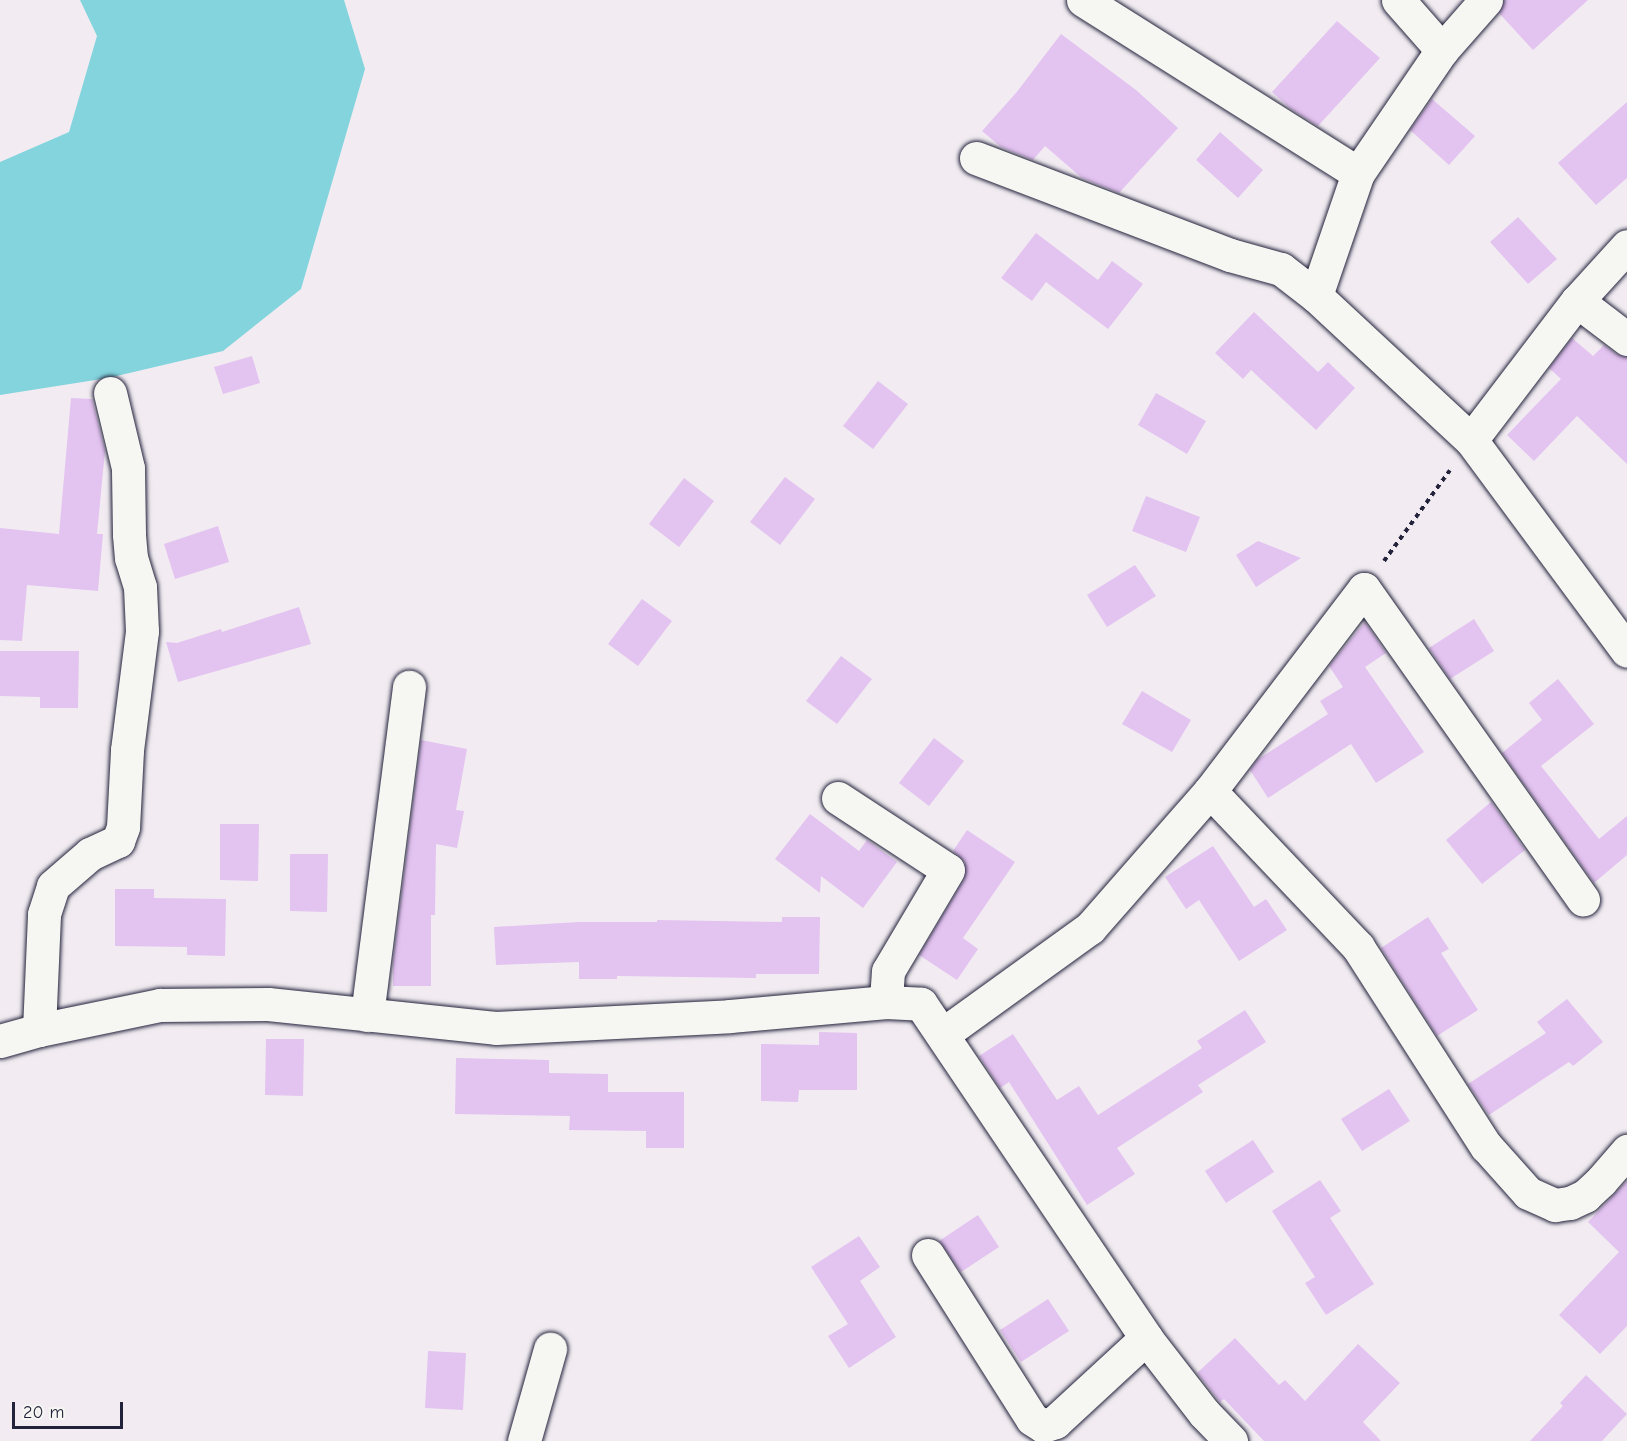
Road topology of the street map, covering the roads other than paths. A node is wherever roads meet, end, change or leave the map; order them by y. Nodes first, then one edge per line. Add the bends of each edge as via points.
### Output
1 (1083, 0) edge
2 (1398, 0) edge
3 (1486, 0) edge
4 (1442, 51) junction
5 (976, 158) dead end
6 (1358, 172) junction
7 (1627, 246) edge
8 (1316, 296) junction
9 (1577, 301) junction
10 (1627, 339) edge
11 (110, 393) dead end
12 (1471, 440) junction
13 (1627, 651) edge
14 (409, 687) dead end
15 (1210, 791) junction
16 (838, 798) dead end
17 (1583, 900) dead end
18 (886, 1002) junction
19 (367, 1015) junction
20 (39, 1030) junction
21 (943, 1034) junction
22 (0, 1041) edge
23 (1627, 1150) edge
24 (928, 1255) dead end
25 (1146, 1338) junction
26 (550, 1349) dead end
27 (524, 1441) edge
28 (1231, 1441) edge

1 - 6 street
2 - 4 street
3 - 4 street
4 - 6 street
5 - 8 street via 1230,255 1281,269
6 - 8 street
7 - 9 street
8 - 12 street
9 - 10 street
9 - 12 street
11 - 20 street via 128,468 131,558 140,587 142,631 127,750 123,827 118,841 90,854 52,886 44,914
12 - 13 street
14 - 19 street
15 - 17 street via 1364,589
15 - 21 street via 1090,928
15 - 23 street via 1358,947 1486,1146 1528,1193 1556,1205 1570,1203 1585,1196
16 - 18 street via 948,870 888,971
18 - 19 street via 730,1016 496,1028
18 - 21 street via 921,1004
19 - 20 street via 268,1004 160,1005
20 - 22 street
21 - 25 street
24 - 25 street via 1032,1419 1043,1426 1055,1422
25 - 28 street via 1204,1413
26 - 27 street

